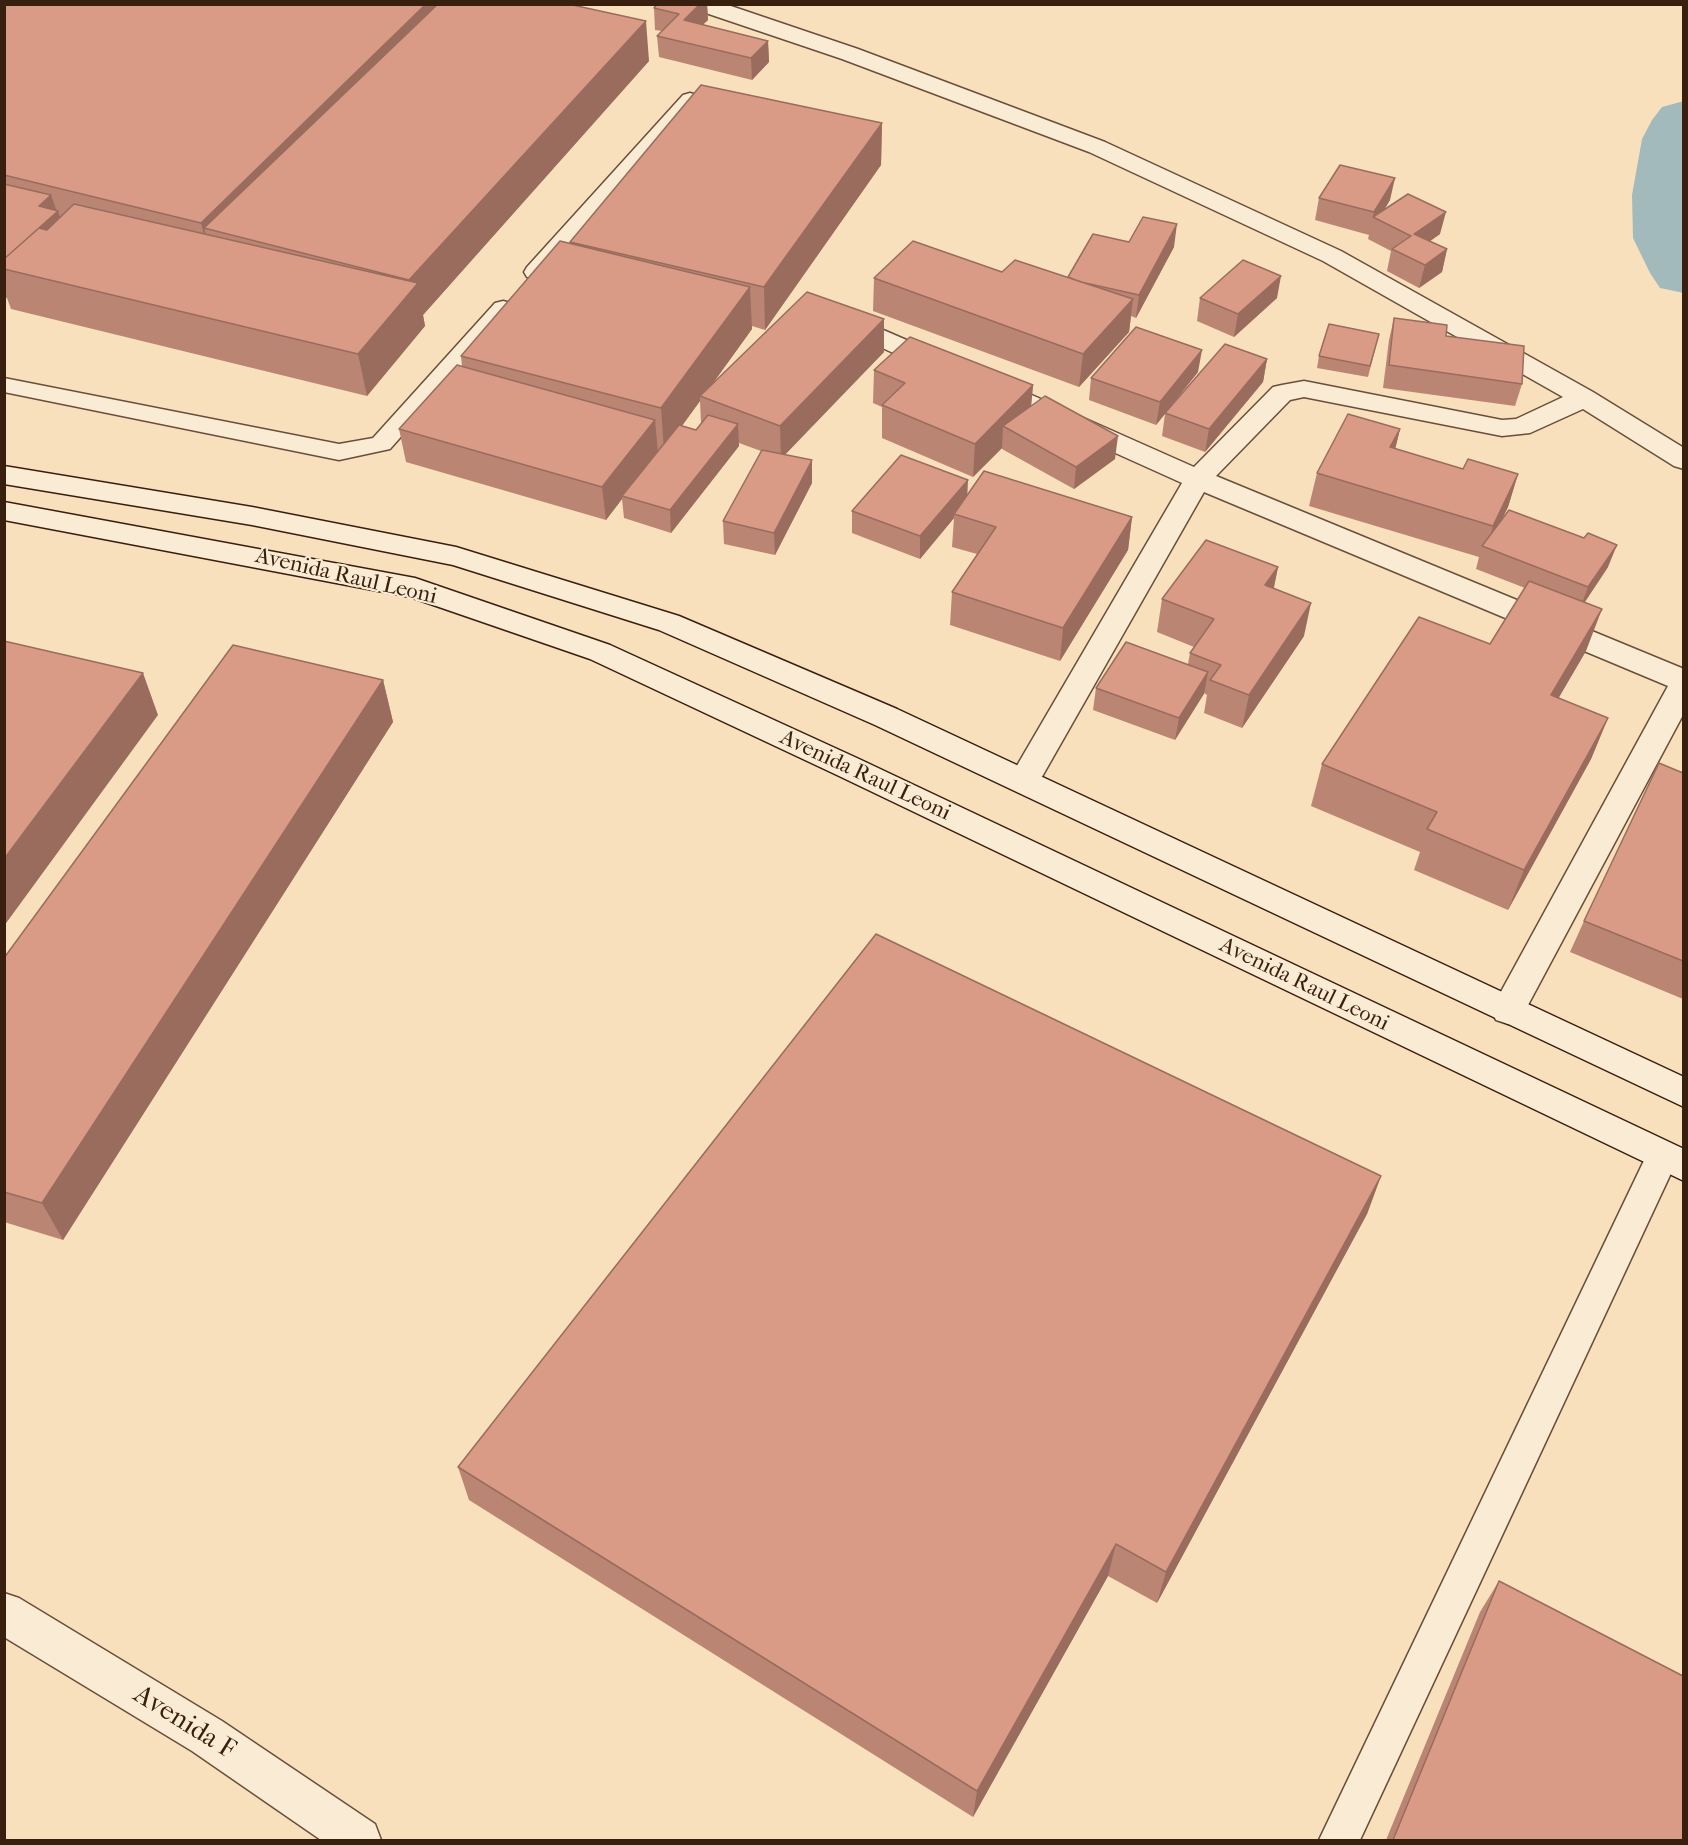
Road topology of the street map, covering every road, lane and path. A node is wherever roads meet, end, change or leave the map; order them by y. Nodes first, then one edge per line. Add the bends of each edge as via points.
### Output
1 (702, 4) edge
2 (690, 99) edge
3 (834, 317) edge
4 (4, 385) edge
5 (1584, 398) junction
6 (1683, 460) edge
7 (4, 475) edge
8 (1197, 479) junction
9 (4, 511) edge
10 (1683, 682) edge
11 (1024, 782) junction
12 (1508, 1010) junction
13 (1683, 1093) edge
14 (1673, 1161) edge
15 (4, 1613) edge
16 (358, 1840) edge
17 (1339, 1840) edge

1 - 5 street via 850,54 1097,147 1332,256
2 - 4 lane via 381,444 339,452
3 - 8 street
5 - 6 street
5 - 8 street via 1521,427 1502,428 1304,389 1282,393
7 - 11 street, Avenida Raul Leoni via 252,516 456,556 669,622
8 - 10 street
8 - 11 street
9 - 14 street, Avenida Raul Leoni via 414,588 600,652
10 - 12 street
11 - 12 street, Avenida Raul Leoni
12 - 13 street, Avenida Raul Leoni
14 - 17 lane
15 - 16 street, Avenida F via 207,1736

